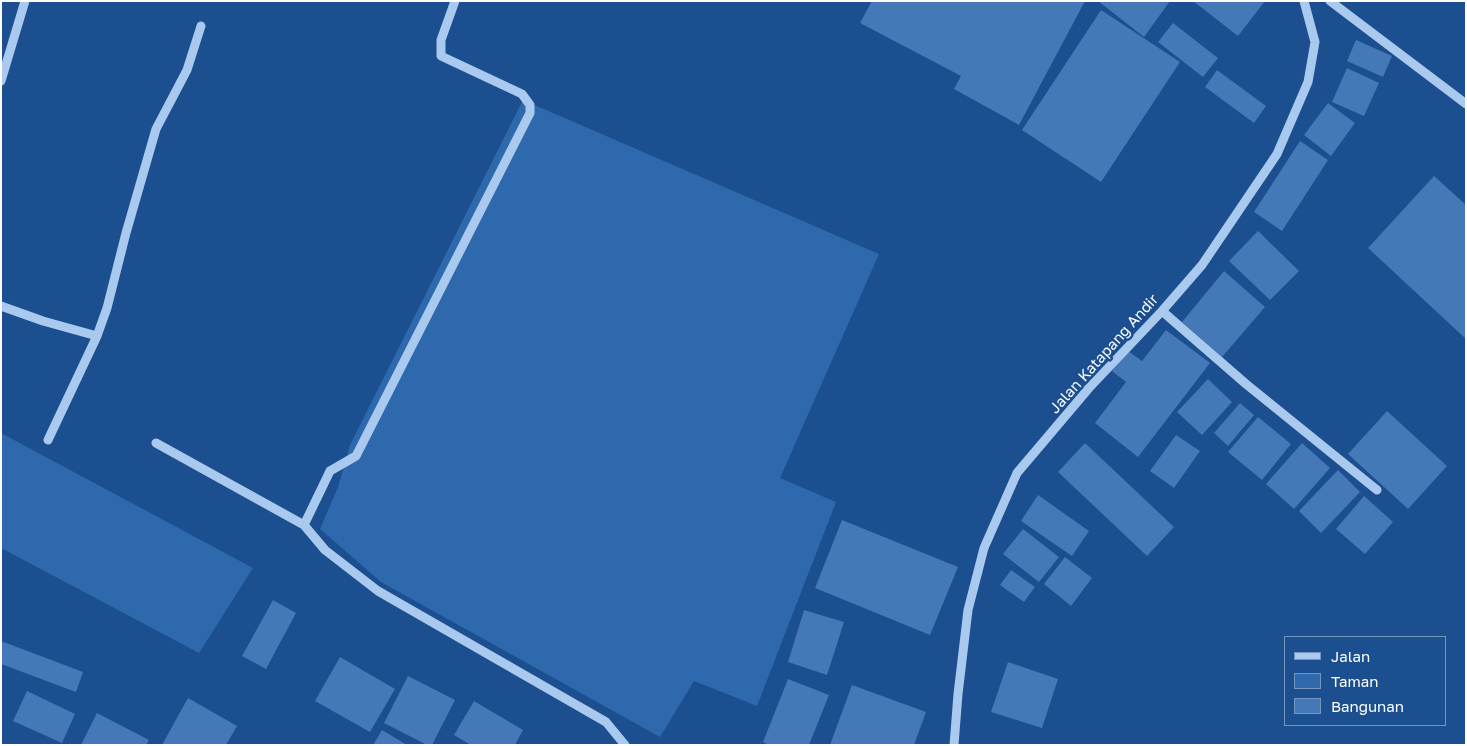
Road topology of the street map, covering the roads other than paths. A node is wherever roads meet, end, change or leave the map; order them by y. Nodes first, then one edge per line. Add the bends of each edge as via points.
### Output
1 (25, 1) edge
2 (455, 1) edge
3 (1304, 1) edge
4 (1330, 1) edge
5 (201, 26) dead end
6 (1, 81) edge
7 (1466, 104) edge
8 (1, 306) edge
9 (1162, 311) junction
10 (97, 336) junction
11 (48, 440) dead end
12 (156, 443) dead end
13 (1377, 490) dead end
14 (304, 525) junction
15 (625, 745) edge
16 (954, 745) edge

1 - 6 street
2 - 14 street via 441,40 441,56 522,94 530,105 530,113 356,456 330,471
3 - 9 street, Jalan Katapang Andir via 1315,42 1308,82 1277,154 1202,265
4 - 7 street
5 - 10 street via 186,70 156,129
8 - 10 street
9 - 13 street
9 - 16 street, Jalan Katapang Andir via 1089,388 1017,473 984,548 968,610
10 - 11 street
12 - 14 street
14 - 15 street via 325,550 378,591 606,722

